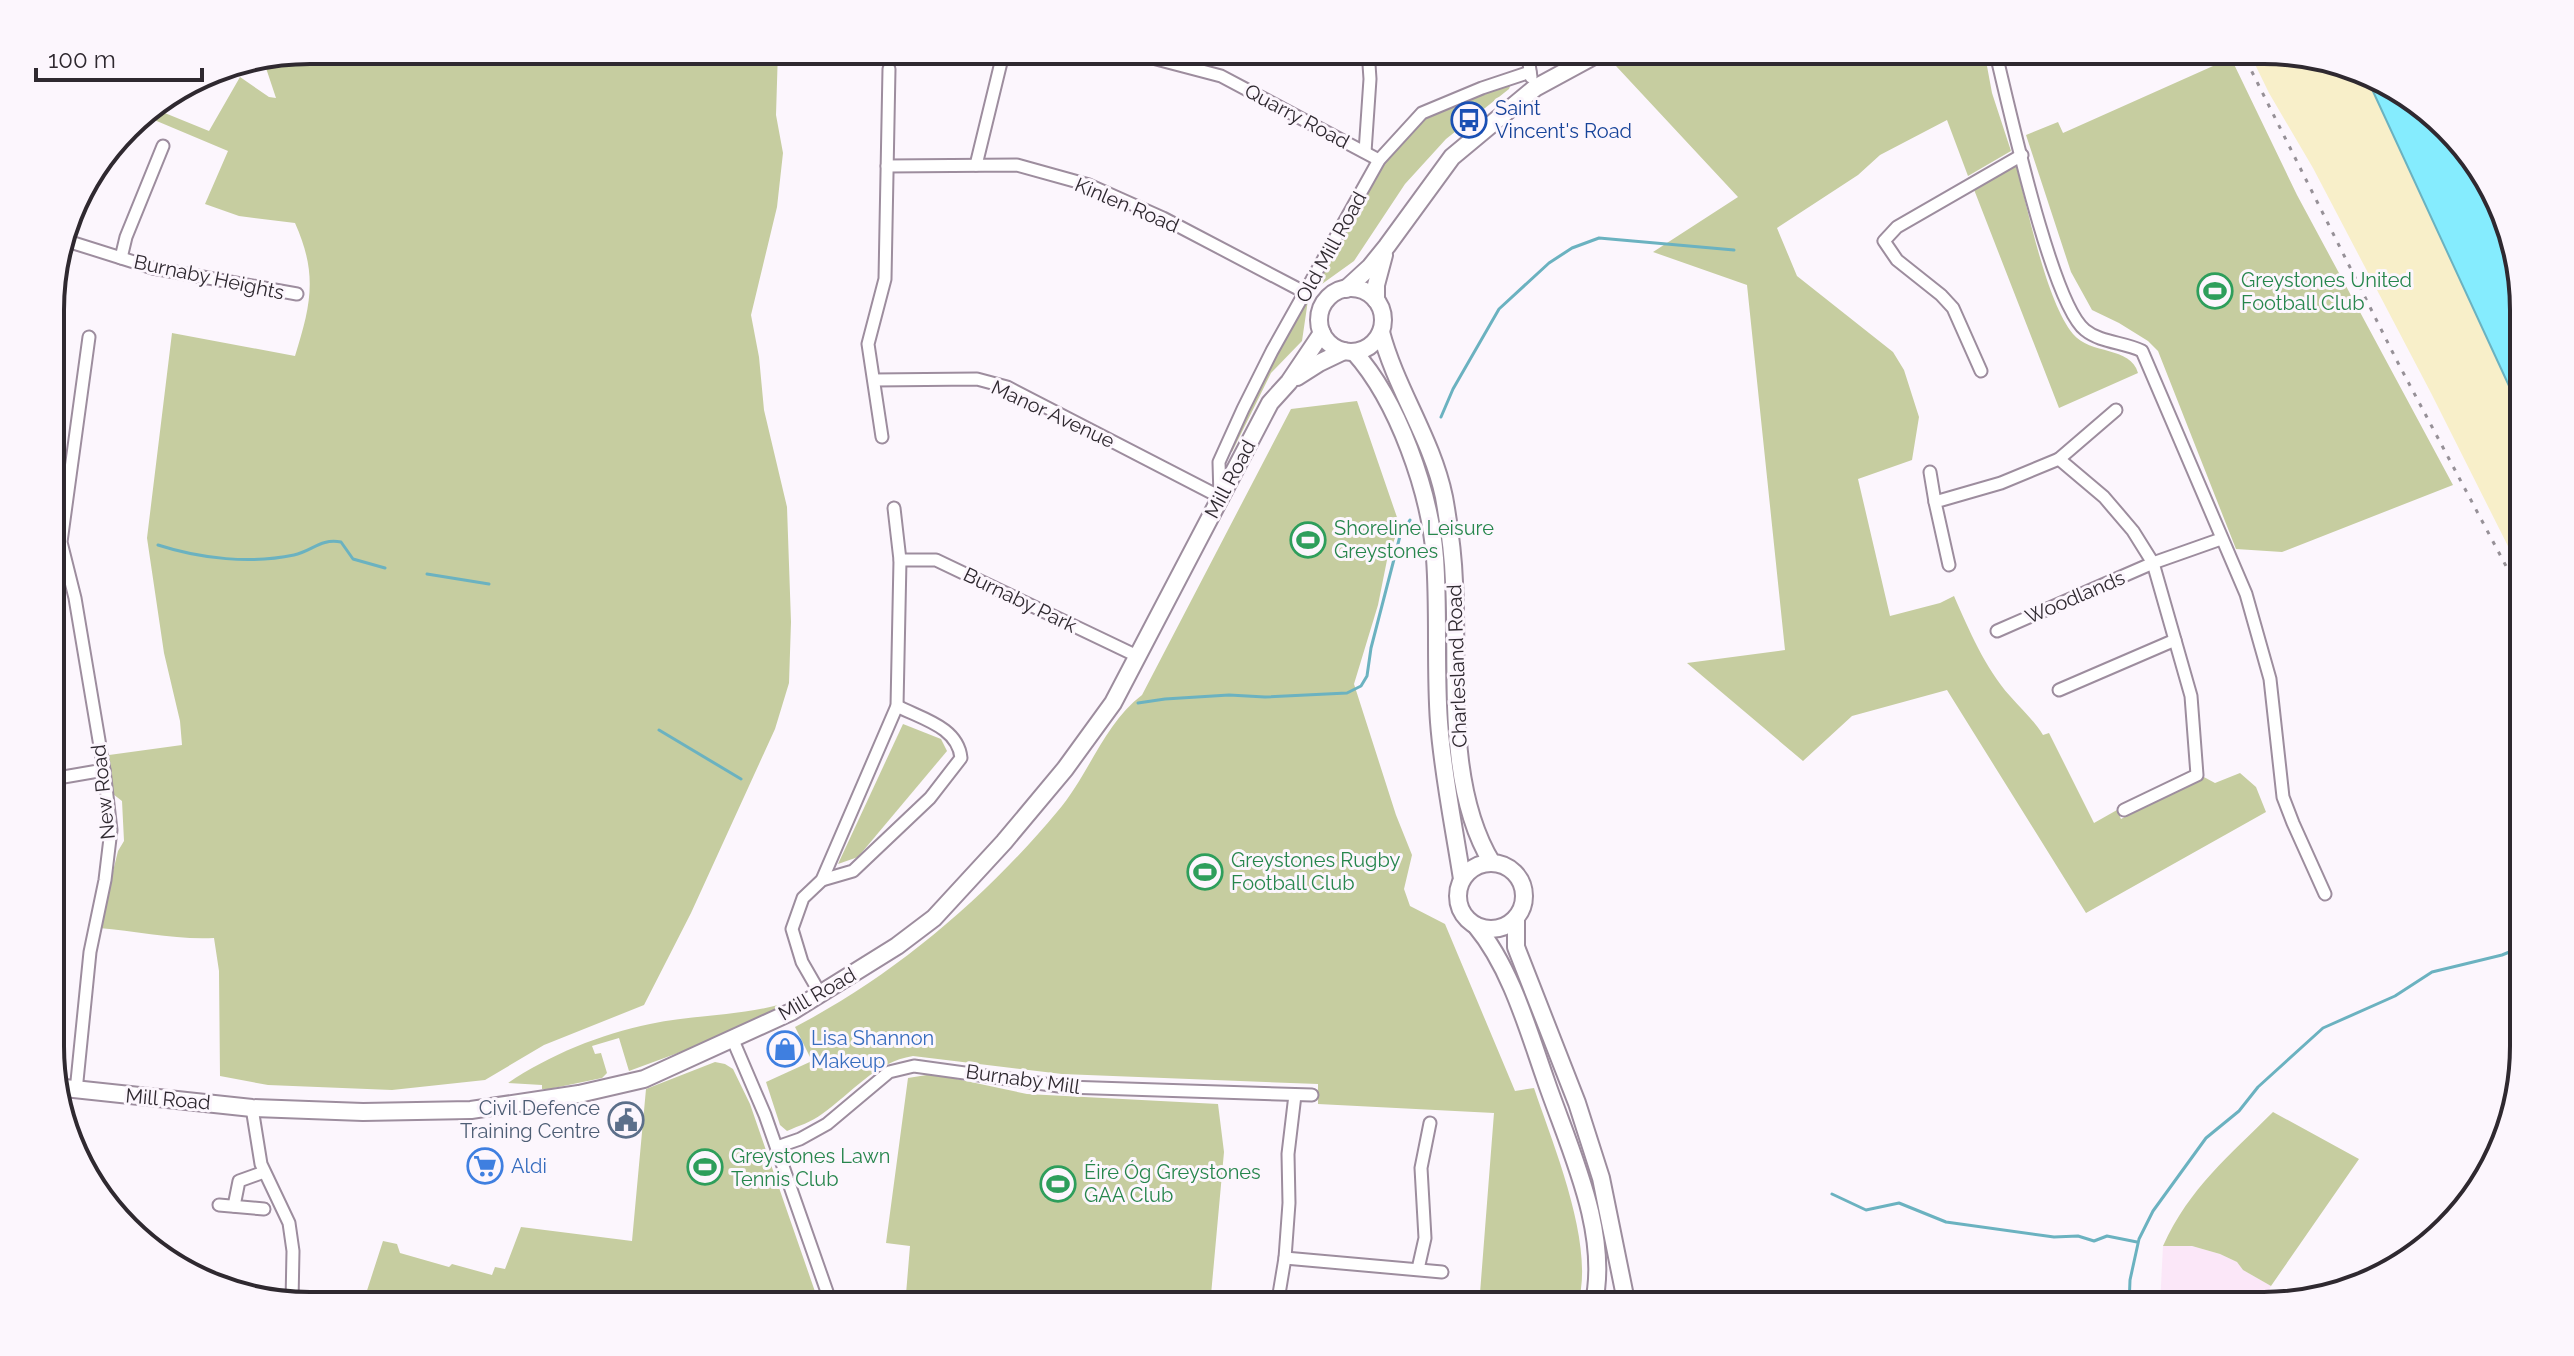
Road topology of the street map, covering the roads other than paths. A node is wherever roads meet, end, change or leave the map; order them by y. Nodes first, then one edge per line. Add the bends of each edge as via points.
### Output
1 (1369, 64) edge
2 (1529, 64) edge
3 (1570, 64) edge
4 (1999, 64) edge
5 (1000, 65) edge
6 (1177, 65) edge
7 (889, 69) dead end
8 (1532, 80) junction
9 (163, 146) dead end
10 (1365, 152) junction
11 (2022, 155) junction
12 (1379, 160) junction
13 (976, 165) junction
14 (887, 166) junction
15 (73, 243) edge
16 (1387, 246) junction
17 (121, 258) junction
18 (1346, 289) junction
19 (1306, 293) junction
20 (297, 294) dead end
21 (1376, 300) junction
22 (1381, 332) junction
23 (1322, 333) junction
24 (89, 337) dead end
25 (1349, 352) junction
26 (1981, 371) dead end
27 (874, 380) junction
28 (1289, 382) junction
29 (2116, 410) dead end
30 (882, 437) dead end
31 (2059, 459) junction
32 (1930, 472) dead end
33 (65, 487) edge
34 (1220, 497) junction
35 (1935, 502) junction
36 (894, 508) dead end
37 (2221, 539) junction
38 (900, 560) junction
39 (2153, 563) junction
40 (1949, 565) dead end
41 (65, 567) edge
42 (1997, 631) dead end
43 (2175, 640) junction
44 (1137, 656) junction
45 (2059, 690) dead end
46 (897, 706) junction
47 (104, 770) junction
48 (64, 777) edge
49 (2124, 810) dead end
50 (1492, 863) junction
51 (1462, 879) junction
52 (822, 880) junction
53 (2325, 894) dead end
54 (1516, 918) junction
55 (1476, 926) junction
56 (821, 995) junction
57 (732, 1038) junction
58 (68, 1090) edge
59 (76, 1091) junction
60 (1295, 1095) junction
61 (1312, 1095) dead end
62 (252, 1108) junction
63 (1430, 1123) dead end
64 (777, 1147) junction
65 (264, 1172) junction
66 (219, 1205) dead end
67 (234, 1206) junction
68 (264, 1209) dead end
69 (1285, 1258) junction
70 (1418, 1269) junction
71 (1442, 1272) dead end
72 (292, 1291) edge
73 (1597, 1291) edge
74 (1624, 1291) edge
75 (827, 1292) edge
76 (1279, 1292) edge

1 - 10 street
2 - 8 street
3 - 8 main road
4 - 11 street
5 - 13 street
6 - 10 street, Quarry Road via 1221,76
7 - 14 street
8 - 12 street, Old Mill Road via 1482,88 1422,113
8 - 16 main road via 1452,157
9 - 17 street, Burnaby Heights
10 - 12 street, Quarry Road
11 - 26 street via 1897,227 1884,241 1897,260 1953,308
11 - 37 street via 2064,300 2084,330 2142,351
12 - 19 street, Old Mill Road
13 - 14 street, Kinlen Road
13 - 19 street, Kinlen Road via 1017,165 1089,185
14 - 27 street via 885,279 868,344
15 - 17 street, Burnaby Heights
16 - 18 main road
16 - 21 main road
17 - 20 street, Burnaby Heights
18 - 21 main road via 1361,290
18 - 23 main road via 1321,309
19 - 34 street, Old Mill Road via 1219,462
21 - 22 main road
22 - 25 main road via 1368,347
22 - 50 main road, Charlesland Road via 1443,493 1454,584 1457,728 1474,828
23 - 25 main road via 1334,347
23 - 28 main road, Mill Road
24 - 33 street
25 - 28 main road, Mill Road
25 - 51 main road, Charlesland Road via 1366,365 1394,417 1425,503 1435,555 1442,755
27 - 30 street
27 - 34 street, Manor Avenue via 977,379 1007,387
28 - 34 main road, Mill Road via 1270,403
29 - 31 street
31 - 35 street
31 - 39 street via 2114,508
32 - 35 street
34 - 44 main road, Mill Road
35 - 40 street
36 - 38 street
37 - 39 street, Woodlands
37 - 53 street via 2246,594 2270,679 2283,797
38 - 44 street, Burnaby Park via 936,560
38 - 46 street
39 - 42 street, Woodlands
39 - 43 street
41 - 47 street, New Road via 75,598
43 - 45 street
43 - 49 street via 2191,696 2197,775
44 - 56 main road, Mill Road via 1113,703 1065,769 934,918
46 - 52 street
46 - 52 street via 952,734 961,758 930,798 853,871
47 - 48 street
47 - 59 street, New Road via 111,830 90,952
50 - 51 main road via 1477,866
50 - 54 main road via 1510,869 1520,881 1524,897
51 - 55 main road via 1458,902
52 - 56 street via 803,898 792,929 802,962
54 - 55 main road via 1500,928
54 - 74 main road via 1516,947 1601,1178
55 - 73 main road via 1506,975 1567,1138 1587,1205
56 - 57 main road, Mill Road
57 - 62 main road, Mill Road via 644,1079 520,1103 471,1110
57 - 64 street
58 - 59 main road, Mill Road
59 - 62 main road, Mill Road
60 - 61 street, Burnaby Mill
60 - 64 street, Burnaby Mill via 1066,1087 914,1066 889,1072 827,1124
60 - 69 street
62 - 65 street
63 - 70 street via 1421,1168 1425,1238
64 - 75 street
65 - 67 street via 239,1181
65 - 72 street via 289,1223
66 - 67 street
67 - 68 street
69 - 70 street
69 - 76 street
70 - 71 street

